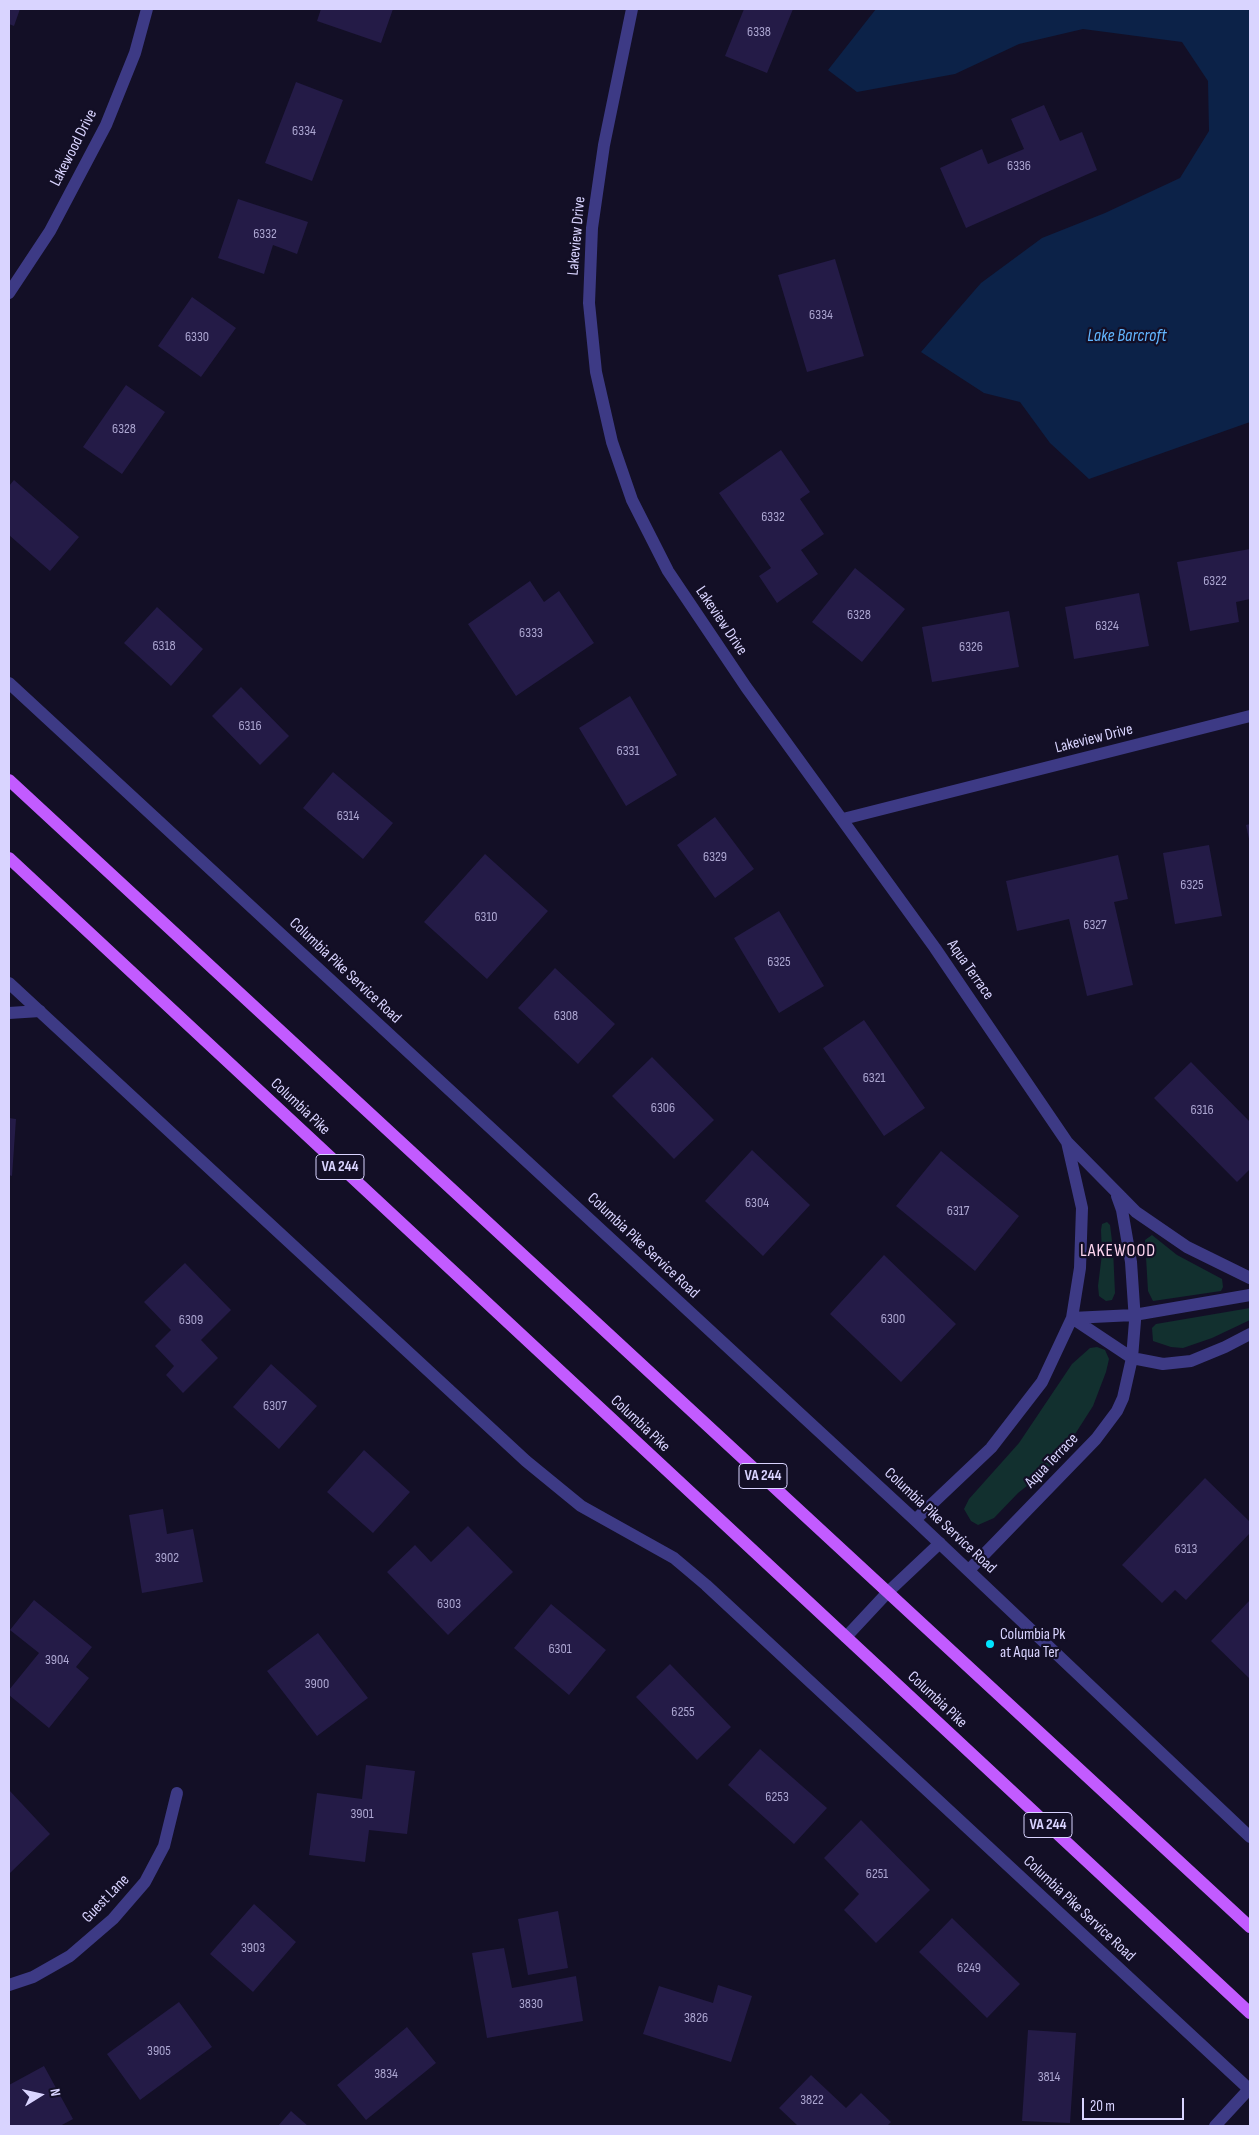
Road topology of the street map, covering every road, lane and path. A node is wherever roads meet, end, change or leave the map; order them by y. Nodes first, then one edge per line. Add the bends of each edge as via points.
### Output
1 (147, 9) edge
2 (632, 9) edge
3 (9, 293) edge
4 (9, 683) edge
5 (1250, 716) edge
6 (9, 780) edge
7 (843, 819) junction
8 (9, 858) edge
9 (9, 982) edge
10 (40, 1011) junction
11 (9, 1013) edge
12 (1067, 1142) junction
13 (1115, 1190) junction
14 (1250, 1278) edge
15 (1250, 1295) edge
16 (1134, 1315) junction
17 (1072, 1318) junction
18 (1250, 1334) edge
19 (1132, 1358) junction
20 (915, 1520) junction
21 (940, 1543) junction
22 (969, 1570) junction
23 (888, 1592) junction
24 (846, 1638) junction
25 (177, 1793) dead end
26 (1250, 1837) edge
27 (1250, 1927) edge
28 (9, 1984) edge
29 (1250, 2013) edge
30 (1250, 2089) edge
31 (1215, 2126) edge

1 - 3 street, Lakewood Drive via 135,53 106,125 50,231
2 - 7 street, Lakeview Drive via 604,145 592,228 589,303 596,372 612,442 632,500 668,571 764,714
4 - 20 street, Columbia Pike Service Road
5 - 7 street, Lakeview Drive
6 - 23 main road, VA 244
7 - 12 street, Aqua Terrace via 1032,1087
8 - 24 main road, Columbia Pike / VA 244
9 - 10 street, Columbia Pike Service Road
10 - 11 street
10 - 30 street, Columbia Pike Service Road via 526,1461 581,1506 674,1558 706,1584
12 - 13 street, Aqua Terrace
12 - 17 street, Aqua Terrace via 1082,1208 1080,1268
13 - 14 street, Aqua Terrace via 1136,1212 1187,1248
13 - 16 street, Aqua Terrace via 1132,1262
15 - 16 street
16 - 17 street
16 - 19 street, Aqua Terrace
17 - 19 street
17 - 20 street, Aqua Terrace via 1042,1382 991,1448
18 - 19 street via 1191,1361 1163,1364
19 - 22 street, Aqua Terrace via 1123,1398 1096,1439
20 - 21 street, Columbia Pike Service Road
21 - 22 street, Columbia Pike Service Road
21 - 23 street
22 - 26 street, Columbia Pike Service Road
23 - 24 street
23 - 27 main road, VA 244
24 - 29 main road, Columbia Pike / VA 244
25 - 28 street, Guest Lane via 164,1846 145,1882 113,1919 70,1956 33,1977
30 - 31 street

